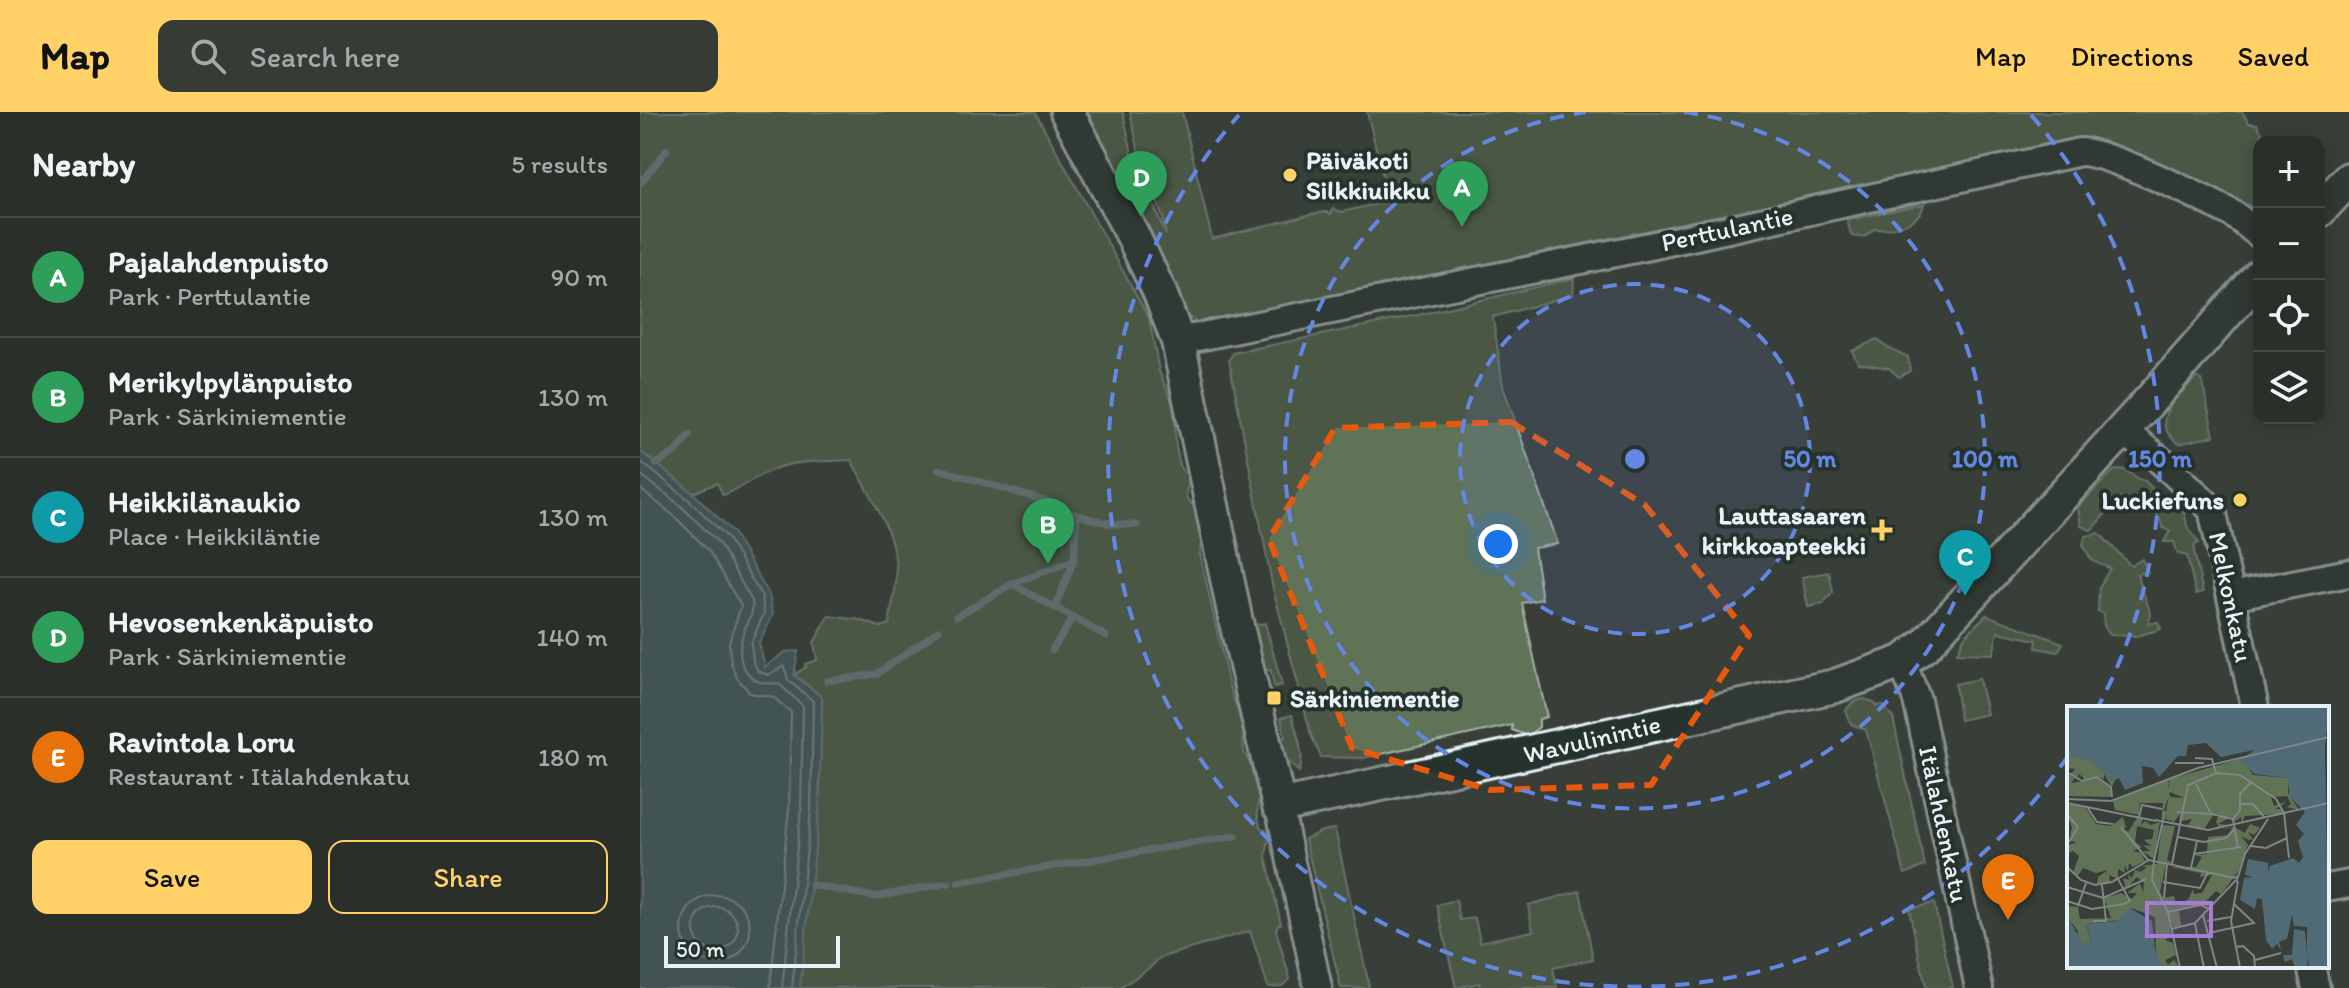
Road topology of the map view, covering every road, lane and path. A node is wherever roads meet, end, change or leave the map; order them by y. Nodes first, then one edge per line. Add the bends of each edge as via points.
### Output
1 (1067, 112) edge
2 (2349, 179) edge
3 (2322, 208) edge
4 (2253, 230) edge
5 (2255, 280) edge
6 (1178, 341) junction
7 (2122, 430) junction
8 (2349, 573) edge
9 (2231, 596) junction
10 (1902, 662) junction
11 (2255, 706) edge
12 (1279, 806) junction
13 (2349, 884) edge
14 (2329, 888) edge
15 (2311, 968) edge
16 (1318, 988) edge
17 (1979, 988) edge
18 (2316, 988) edge

1 - 6 street via 1137,245
2 - 3 street
4 - 6 street, Perttulantie via 2231,213 2134,168 2080,152 1662,244
5 - 7 street, Wavulinintie
6 - 12 street
7 - 9 street, Melkonkatu via 2212,509
7 - 10 street, Wavulinintie via 1925,645
8 - 9 street
9 - 11 street, Melkonkatu
10 - 12 street, Wavulinintie via 1835,686
10 - 17 street, Itälahdenkatu via 1917,700
12 - 16 street
13 - 14 street
15 - 18 street

